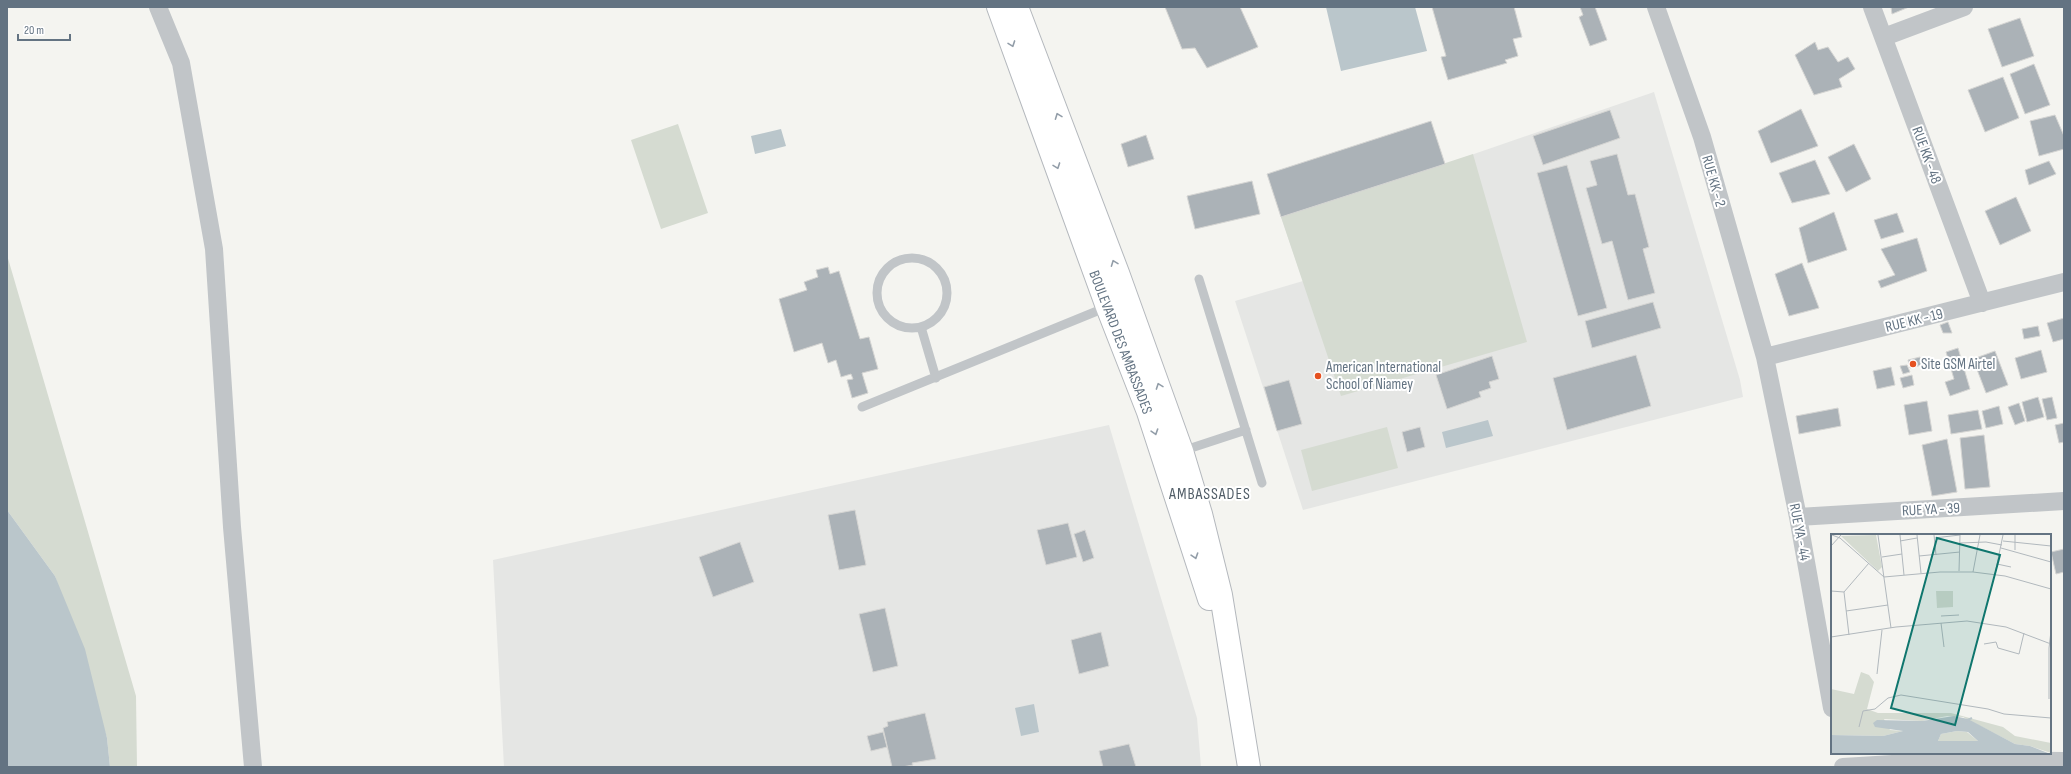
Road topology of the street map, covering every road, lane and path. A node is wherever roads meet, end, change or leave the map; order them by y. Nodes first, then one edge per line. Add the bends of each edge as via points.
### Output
1 (158, 7) edge
2 (998, 7) edge
3 (1017, 7) edge
4 (1656, 7) edge
5 (1872, 7) edge
6 (1964, 7) edge
7 (1884, 37) junction
8 (1199, 279) dead end
9 (2064, 282) edge
10 (1117, 302) junction
11 (1982, 303) junction
12 (921, 327) junction
13 (1765, 357) junction
14 (936, 378) junction
15 (862, 407) dead end
16 (1246, 430) junction
17 (1182, 451) junction
18 (1262, 483) dead end
19 (2064, 501) edge
20 (1798, 517) junction
21 (1235, 680) junction
22 (1831, 702) edge
23 (1840, 754) edge
24 (2064, 761) edge
25 (1958, 764) edge
26 (254, 767) edge
27 (1249, 767) edge
28 (1843, 767) edge

1 - 26 street via 181,63 214,249 232,527
2 -> 10 main road, BOULEVARD DES AMBASSADES
10 -> 3 main road, BOULEVARD DES AMBASSADES
4 - 13 street, RUE KK - 2 via 1702,137
5 - 7 street, RUE KK - 48
6 - 7 street
7 - 11 street, RUE KK - 48
8 - 16 lane
9 - 11 street, RUE KK - 19
10 - 14 lane
17 -> 10 main road, BOULEVARD DES AMBASSADES
10 -> 21 main road, BOULEVARD DES AMBASSADES via 1148,412
11 - 13 street, RUE KK - 19
12 - 12 lane via 938,317 945,305 946,288 942,275 925,260 912,258 894,262 882,274 877,285 879,307 895,324 909,328
12 - 14 lane
13 - 20 street, RUE YA - 44
14 - 15 lane
16 - 17 lane
16 - 18 lane
17 - 21 main road, BOULEVARD DES AMBASSADES via 1221,595
19 - 20 street, RUE YA - 39
20 - 22 street, RUE YA - 44
21 - 27 main road, BOULEVARD DES AMBASSADES
23 - 28 street
24 - 25 street
25 - 28 street

